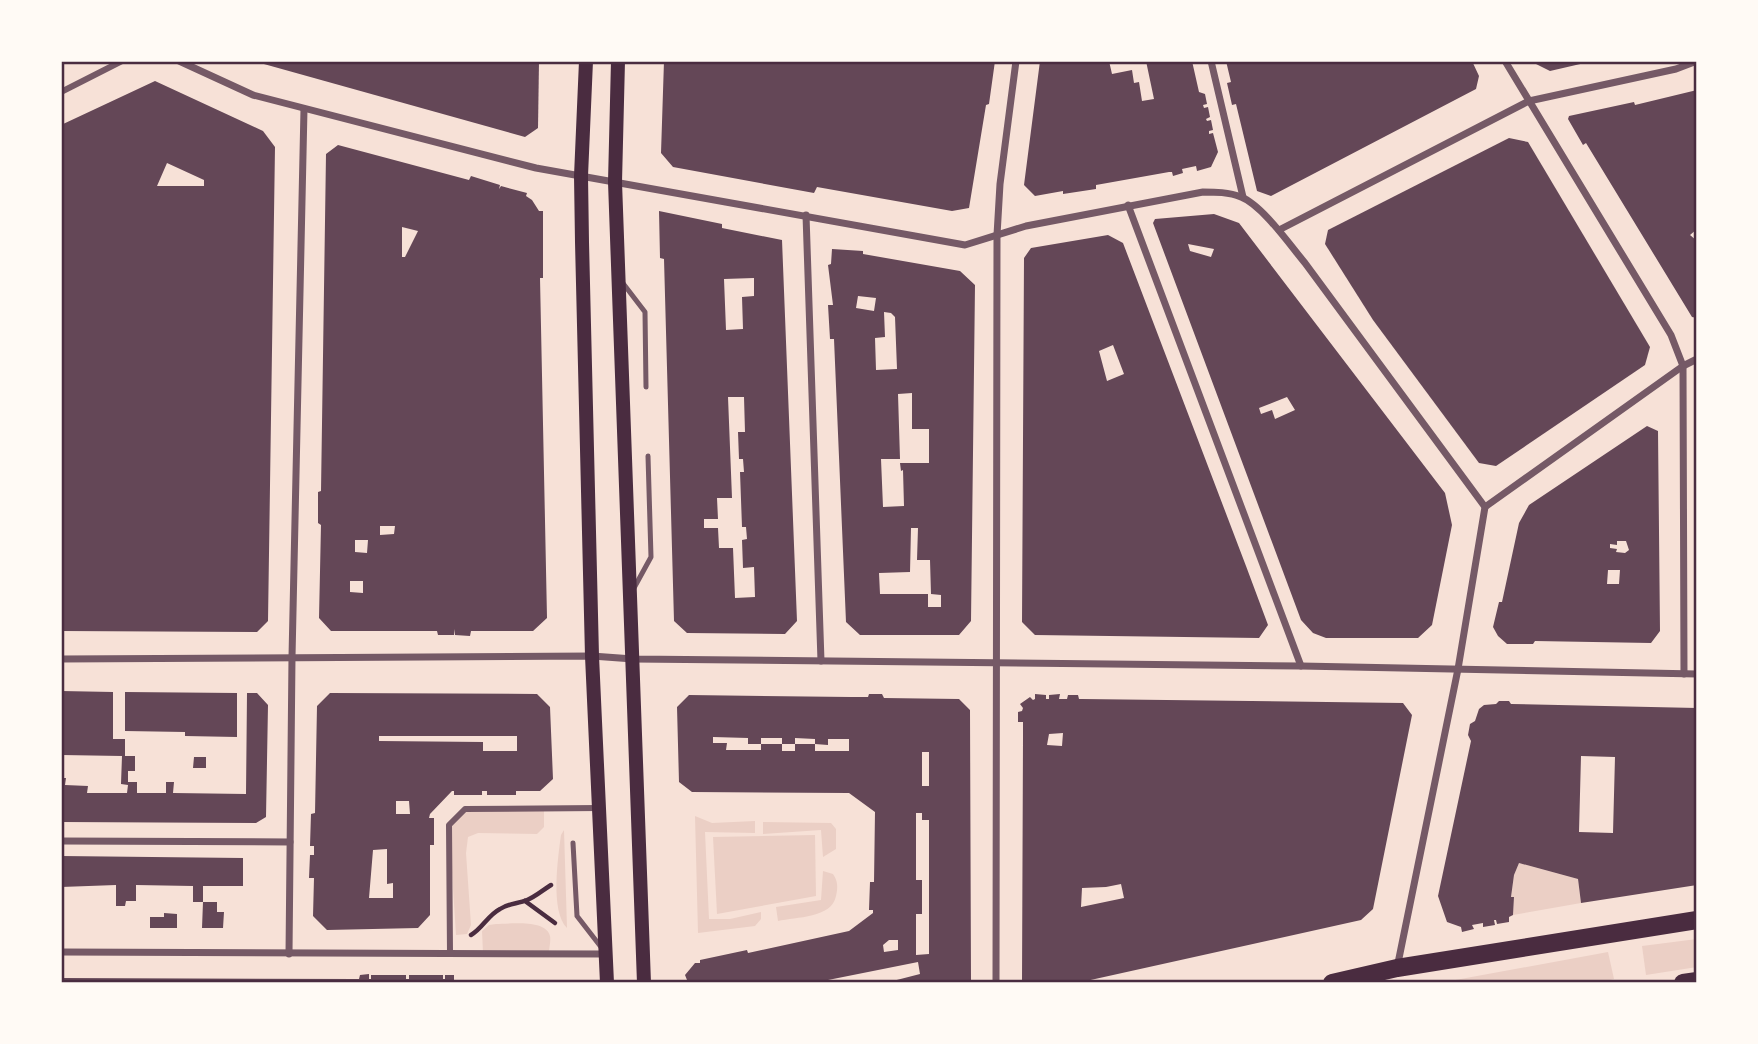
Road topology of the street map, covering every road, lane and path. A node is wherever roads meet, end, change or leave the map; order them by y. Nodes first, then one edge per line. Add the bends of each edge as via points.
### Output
1 (121, 61) edge
2 (179, 61) edge
3 (586, 61) edge
4 (618, 61) edge
5 (1016, 61) edge
6 (1211, 61) edge
7 (1505, 61) edge
8 (1697, 61) edge
9 (61, 92) edge
10 (1529, 102) junction
11 (304, 109) junction
12 (581, 176) junction
13 (615, 182) junction
14 (1242, 197) junction
15 (1128, 205) junction
16 (806, 215) junction
17 (1279, 230) junction
18 (997, 235) junction
19 (619, 276) junction
20 (1697, 359) edge
21 (1683, 366) junction
22 (646, 387) dead end
23 (648, 456) dead end
24 (1485, 507) junction
25 (631, 594) junction
26 (592, 656) junction
27 (292, 657) junction
28 (61, 659) edge
29 (634, 659) junction
30 (821, 661) junction
31 (997, 664) junction
32 (1301, 666) junction
33 (1458, 669) junction
34 (1684, 674) junction
35 (1697, 674) edge
36 (599, 808) junction
37 (61, 841) edge
38 (290, 842) junction
39 (573, 843) dead end
40 (551, 886) dead end
41 (525, 901) junction
42 (1697, 920) edge
43 (555, 923) dead end
44 (450, 936) junction
45 (61, 952) edge
46 (450, 953) junction
47 (289, 954) junction
48 (606, 954) junction
49 (1397, 968) junction
50 (1697, 981) edge
51 (607, 983) edge
52 (644, 983) edge
53 (996, 983) edge
54 (1332, 983) edge
55 (1683, 983) edge

1 - 9 street
2 - 11 street via 253,95
3 - 12 main road
4 - 13 main road
5 - 18 street
6 - 14 street
7 - 10 street
8 - 10 street
10 - 17 street
10 - 21 street via 1671,335
11 - 12 street
11 - 27 street
12 - 13 street
12 - 26 main road
13 - 16 street
13 - 19 main road
14 - 15 street via 1203,192
14 - 17 street
15 - 18 street
15 - 32 street
16 - 18 street via 965,245
16 - 30 street
17 - 24 street
18 - 31 street
19 - 22 lane via 645,312
19 - 25 main road
20 - 21 street
21 - 24 street
21 - 34 street
23 - 25 lane via 651,556
24 - 33 street
25 - 29 main road
26 - 27 street
26 - 29 street
26 - 36 main road
27 - 28 street
27 - 38 street
29 - 30 street
29 - 52 main road
30 - 31 street
31 - 32 street
31 - 53 street
32 - 33 street
33 - 34 street
33 - 49 street
34 - 35 street
36 - 44 street via 465,809 449,825
36 - 48 main road
37 - 38 street
38 - 47 street
39 - 48 lane via 577,916
40 - 41 path
41 - 43 path
41 - 44 path via 497,910 468,936
42 - 49 main road
44 - 46 street
45 - 47 street
46 - 47 street
46 - 48 street
48 - 51 main road
49 - 54 main road
50 - 55 main road

